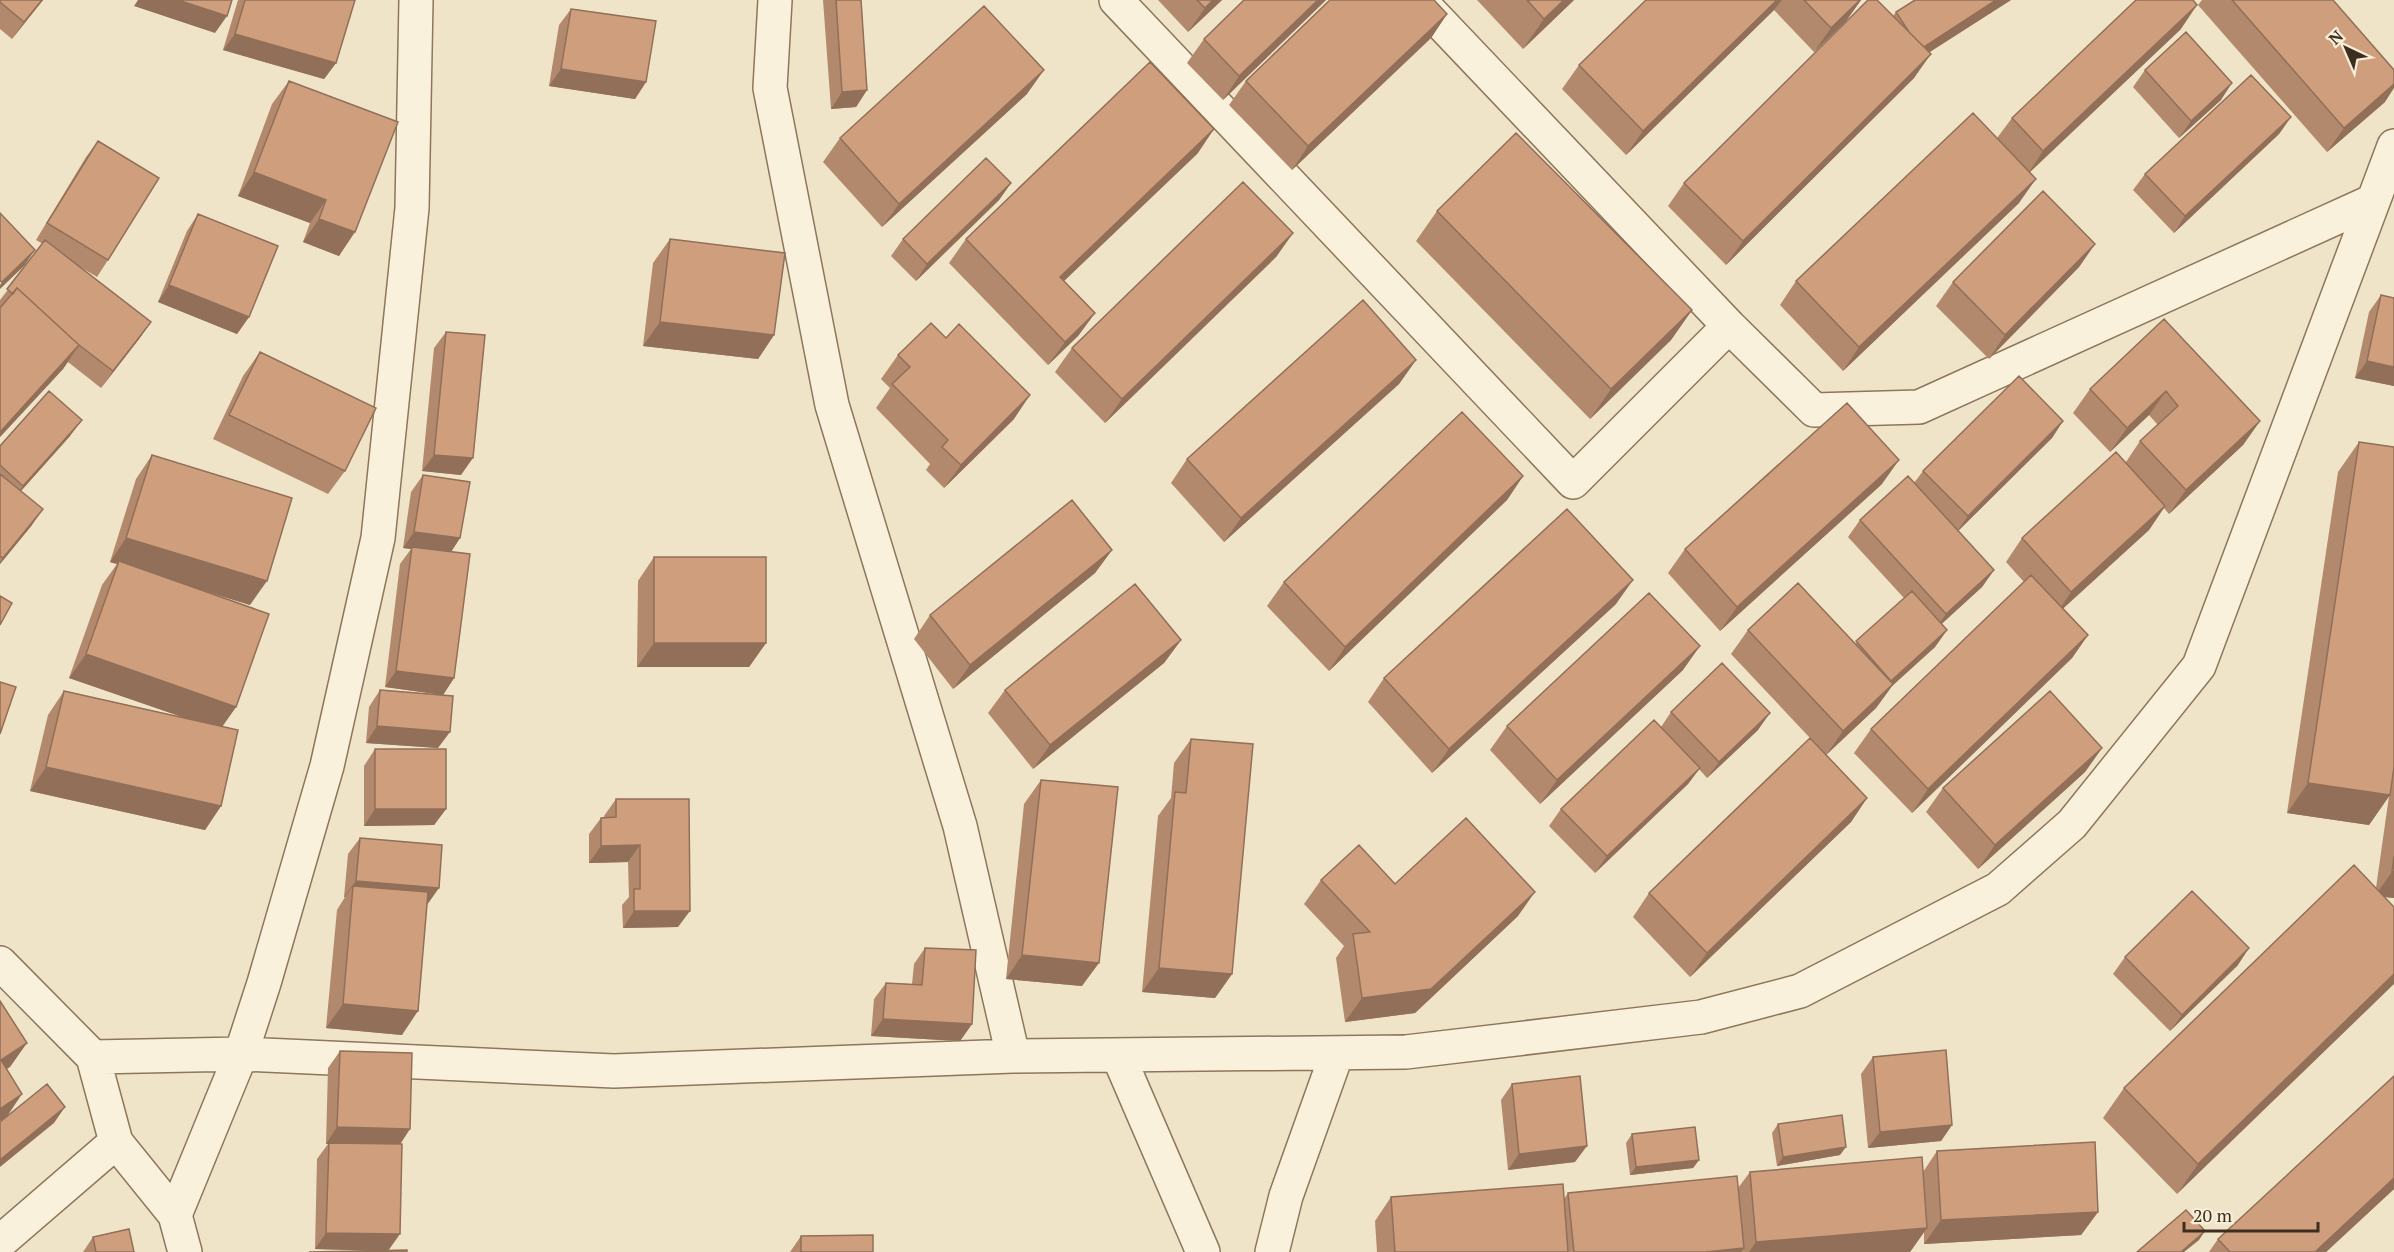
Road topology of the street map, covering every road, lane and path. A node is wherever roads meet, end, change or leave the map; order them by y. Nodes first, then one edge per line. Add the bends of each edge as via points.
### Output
1 (416, 0) edge
2 (775, 0) edge
3 (1116, 0) edge
4 (1419, 0) edge
5 (2394, 146) edge
6 (2373, 201) junction
7 (1729, 326) junction
8 (0, 963) edge
9 (1337, 1053) junction
10 (240, 1054) junction
11 (1118, 1054) junction
12 (1013, 1056) junction
13 (93, 1057) junction
14 (116, 1142) junction
15 (175, 1215) junction
16 (0, 1242) edge
17 (185, 1252) edge
18 (1203, 1252) edge
19 (1272, 1252) edge

1 - 10 street via 412,208 378,538 327,766
2 - 12 street via 770,88 832,405 960,826
3 - 7 street via 1573,482
4 - 7 street
5 - 6 street
6 - 7 street via 1919,408 1814,410
6 - 9 street via 2199,666 2072,824 1998,889 1800,991 1701,1017 1406,1052
8 - 13 street
9 - 11 street
9 - 19 street via 1286,1196
10 - 12 street via 614,1071
10 - 13 street
10 - 15 street
11 - 12 street
11 - 18 street
13 - 14 street
14 - 15 street
14 - 16 street
15 - 17 street

